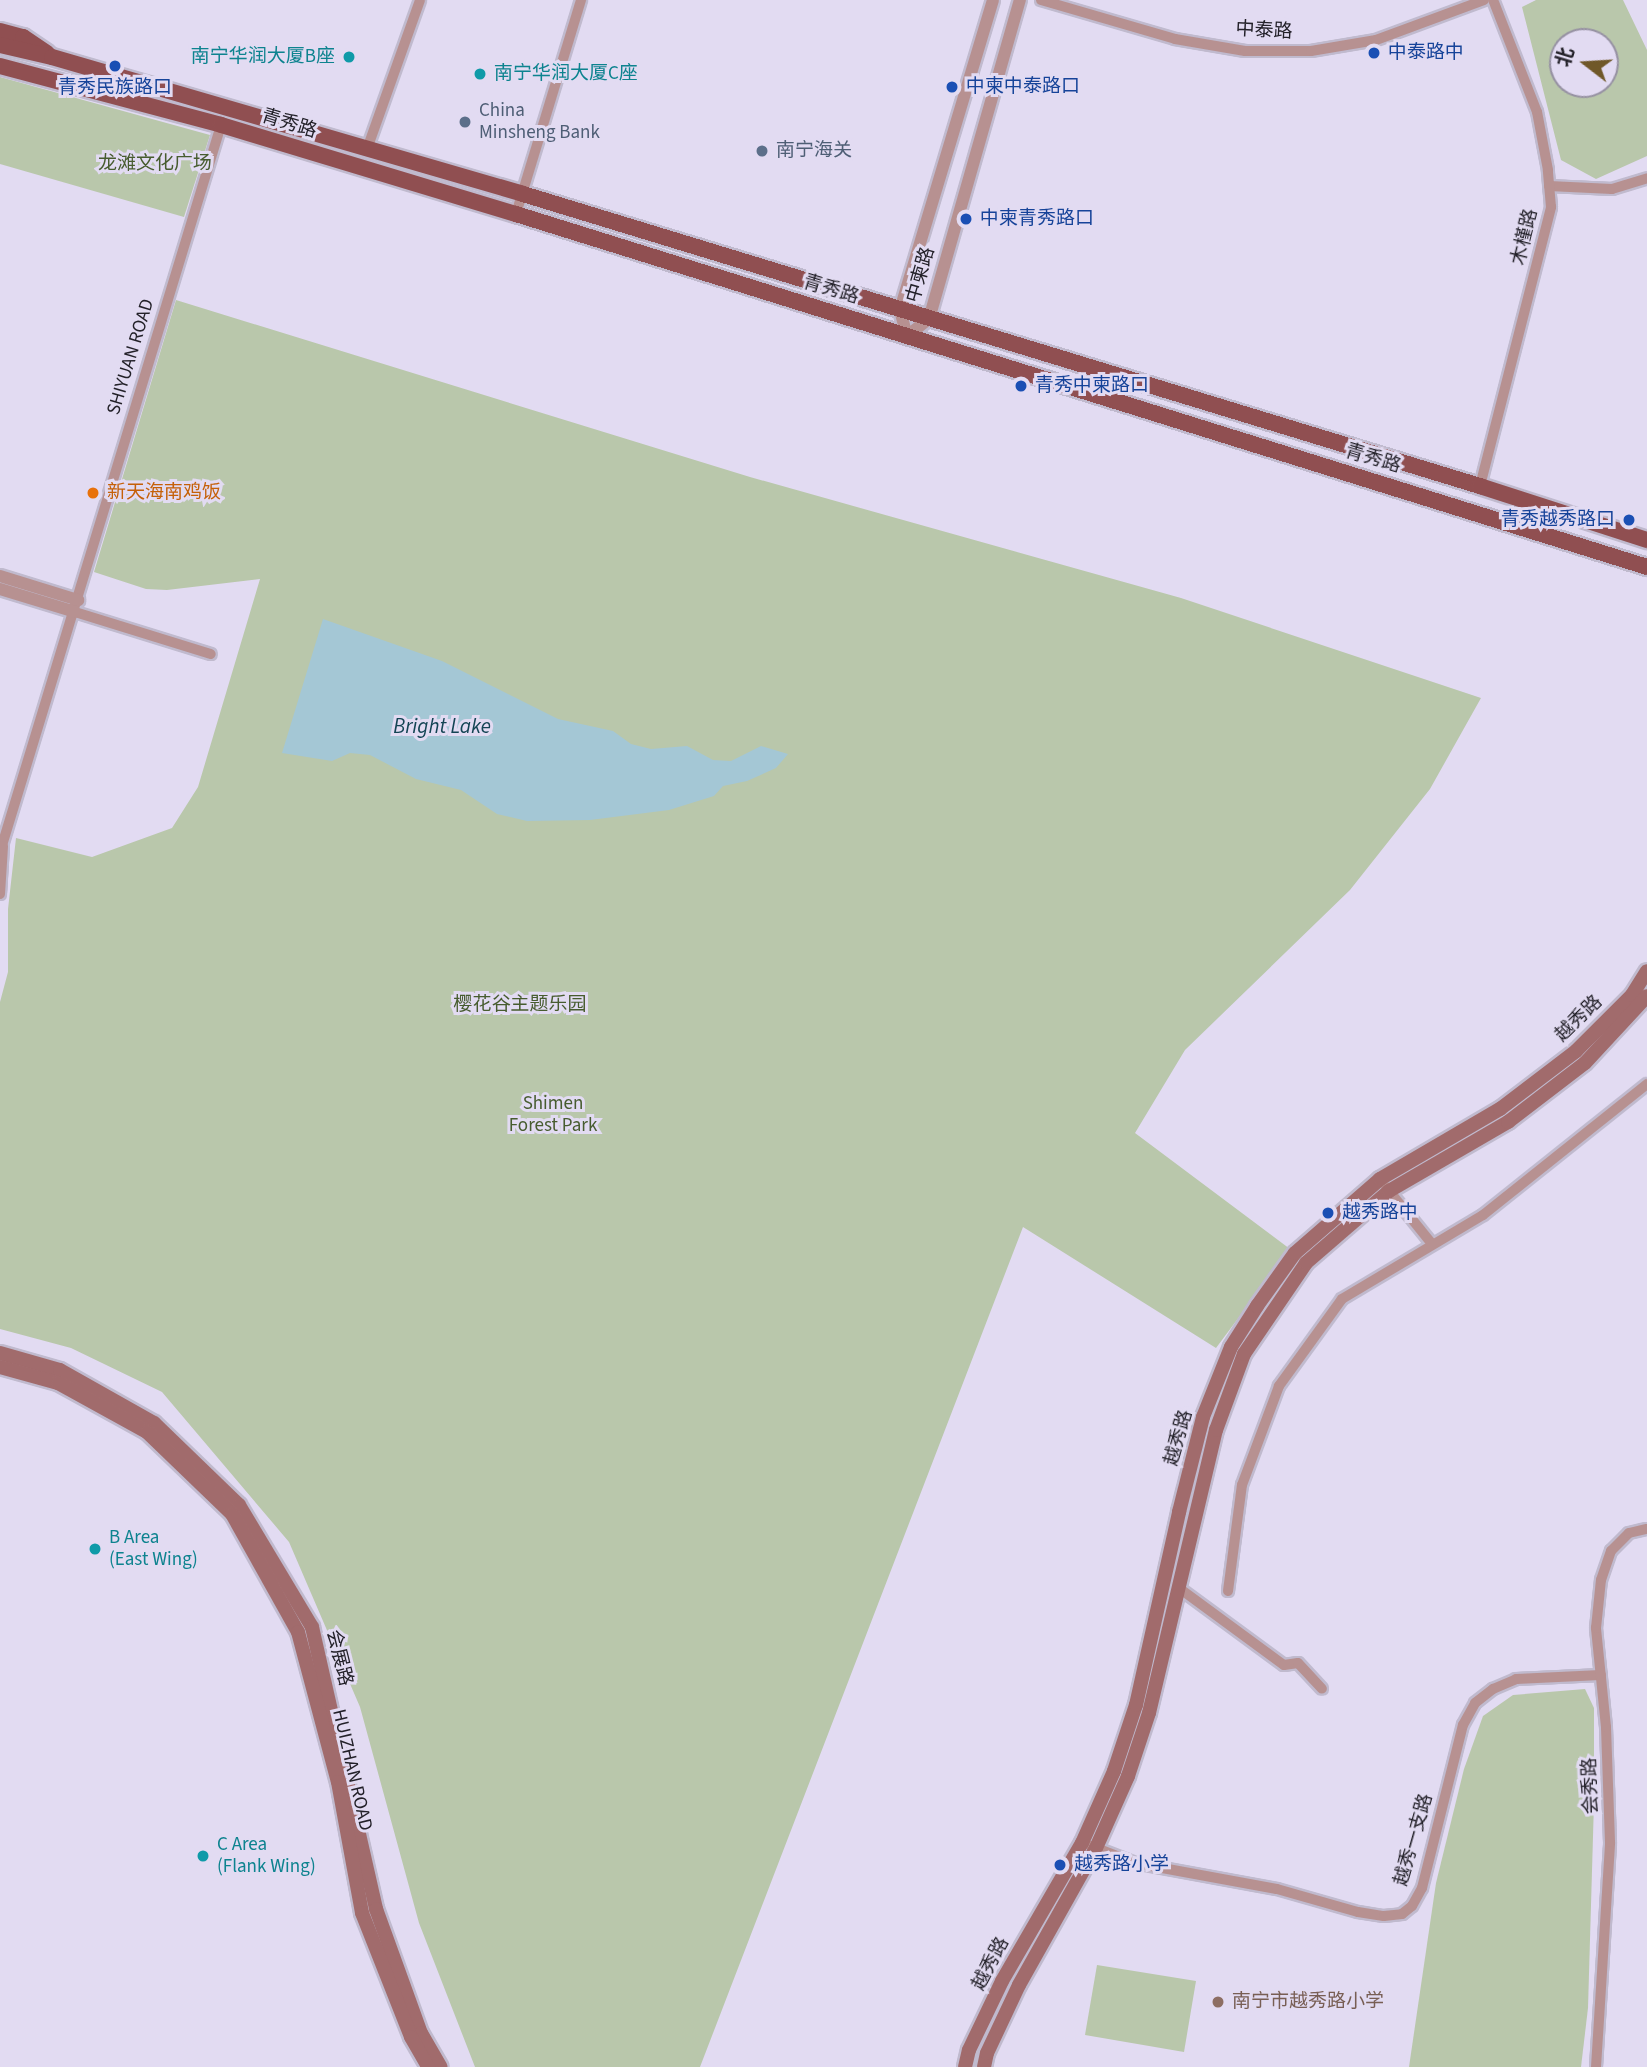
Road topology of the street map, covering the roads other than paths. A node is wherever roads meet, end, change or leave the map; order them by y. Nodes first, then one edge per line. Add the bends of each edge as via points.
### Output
1 (421, 0) edge
2 (580, 0) edge
3 (993, 0) edge
4 (1020, 0) edge
5 (1041, 0) edge
6 (1483, 0) edge
7 (1493, 0) edge
8 (0, 31) edge
9 (0, 45) edge
10 (52, 57) junction
11 (0, 66) edge
12 (221, 125) junction
13 (367, 149) junction
14 (1647, 178) edge
15 (1549, 186) junction
16 (523, 194) junction
17 (516, 214) junction
18 (900, 310) junction
19 (929, 319) junction
20 (907, 336) junction
21 (1480, 486) junction
22 (1647, 540) edge
23 (1647, 566) edge
24 (0, 576) edge
25 (0, 589) edge
26 (76, 606) junction
27 (211, 654) dead end
28 (4, 836) junction
29 (0, 852) edge
30 (0, 894) edge
31 (1647, 971) edge
32 (1647, 996) edge
33 (1647, 1084) edge
34 (1384, 1185) junction
35 (1432, 1244) junction
36 (0, 1353) edge
37 (0, 1367) edge
38 (1647, 1528) edge
39 (1179, 1588) junction
40 (1228, 1591) dead end
41 (1601, 1675) junction
42 (1322, 1689) dead end
43 (1089, 1845) junction
44 (428, 2067) edge
45 (441, 2067) edge
46 (965, 2067) edge
47 (984, 2067) edge
48 (1596, 2067) edge

1 - 13 street
2 - 16 street
3 - 18 street, 中柬路
4 - 19 street, 中柬路
5 - 6 street, 中泰路 via 1175,39 1245,51 1311,51 1376,40
7 - 15 street, 木槿路 via 1536,112
8 - 10 main road via 37,44
9 - 10 main road, 青秀路
10 - 13 main road, 青秀路
11 - 12 main road, 青秀路
12 - 17 main road, 青秀路
12 - 26 street, SHIYUAN ROAD
13 - 16 main road, 青秀路
14 - 15 street via 1612,189
15 - 21 street, 木槿路 via 1551,207
16 - 17 street
16 - 18 main road, 青秀路
17 - 20 main road, 青秀路
18 - 19 main road, 青秀路
18 - 20 street, 中柬路
19 - 20 street, 中柬路
19 - 21 main road, 青秀路
20 - 23 main road, 青秀路
21 - 22 main road, 青秀路
24 - 26 street
25 - 26 street
26 - 27 street
26 - 28 street, SHIYUAN ROAD
28 - 29 street, SHIYUAN ROAD
28 - 30 street
31 - 34 main road, 越秀路 via 1632,995 1576,1051 1500,1109
32 - 34 main road, 越秀路 via 1585,1063 1508,1122
33 - 35 street via 1483,1215
34 - 35 street
34 - 39 main road, 越秀路 via 1306,1263 1244,1354 1216,1430
34 - 43 main road, 越秀路 via 1295,1253 1231,1347 1203,1417 1136,1705
35 - 40 street via 1342,1299 1279,1386 1242,1485
36 - 45 main road, 会展路 via 60,1370 154,1423 239,1505 312,1627 376,1909 421,2033
37 - 44 main road, HUIZHAN ROAD via 58,1383 147,1432 232,1514 298,1632 338,1782 362,1913 411,2037
38 - 41 street, 会秀路 via 1629,1533 1611,1551 1601,1580 1596,1628
39 - 42 street via 1284,1665 1298,1663
39 - 43 main road, 越秀路 via 1149,1713 1128,1776
41 - 43 street, 越秀一支路 via 1516,1679 1475,1703 1463,1725 1422,1888 1402,1914 1358,1912 1278,1889 1135,1863
41 - 48 street, 会秀路 via 1610,1842
43 - 46 main road, 越秀路 via 1002,1981
43 - 47 main road, 越秀路 via 1019,1984

